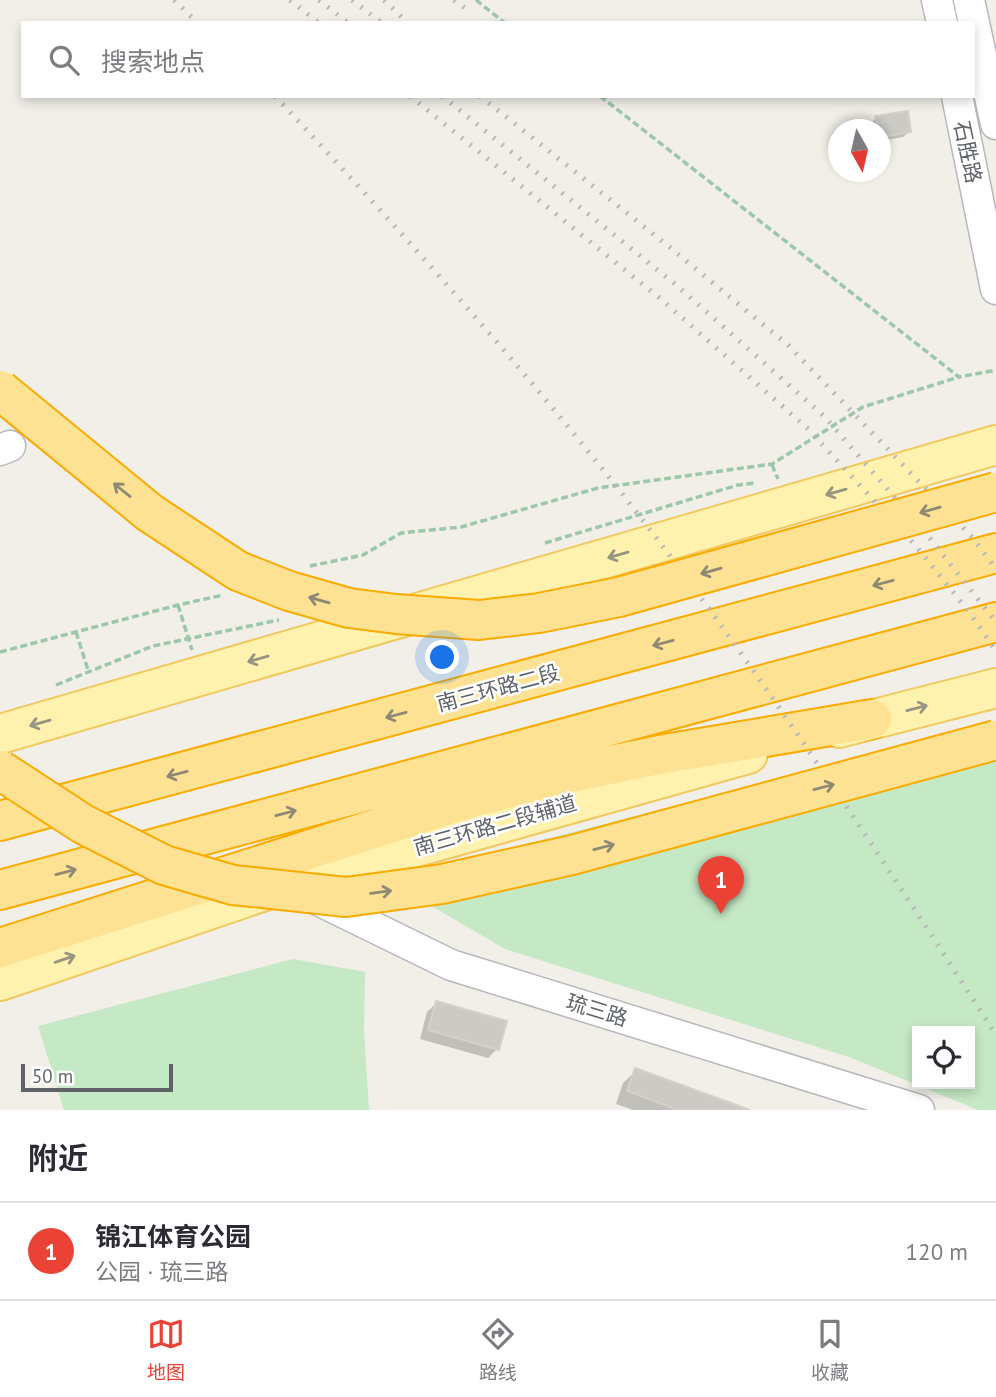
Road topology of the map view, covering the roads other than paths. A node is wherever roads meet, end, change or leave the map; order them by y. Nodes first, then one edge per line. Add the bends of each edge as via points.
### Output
1 (937, 0) edge
2 (970, 0) edge
3 (942, 21) edge
4 (974, 21) edge
5 (975, 24) edge
6 (957, 98) edge
7 (996, 124) edge
8 (996, 289) edge
9 (0, 390) edge
10 (996, 445) edge
11 (996, 492) edge
12 (996, 553) edge
13 (996, 622) edge
14 (996, 688) edge
15 (872, 719) junction
16 (0, 734) edge
17 (996, 740) edge
18 (0, 770) edge
19 (0, 821) edge
20 (285, 884) junction
21 (0, 890) edge
22 (0, 948) edge
23 (0, 981) edge
24 (913, 1109) edge

1 - 3 street
2 - 4 street
5 - 7 street
6 - 8 street, 石胜路
11 -> 9 highway, bridge via 619,597 539,614 479,620 396,614 349,608 239,571 150,513
10 -> 16 main road
12 -> 19 highway, 南三环路二段
21 -> 13 highway
15 -> 14 main road, 南三环路二段辅道
15 - 20 main road, 南三环路二段辅道
15 - 22 highway via 659,755 468,799
18 -> 17 highway, bridge via 83,824 164,864 233,886 345,897 442,884 572,855
23 -> 20 main road, 南三环路二段辅道
20 - 24 street, 琉三路 via 451,965

